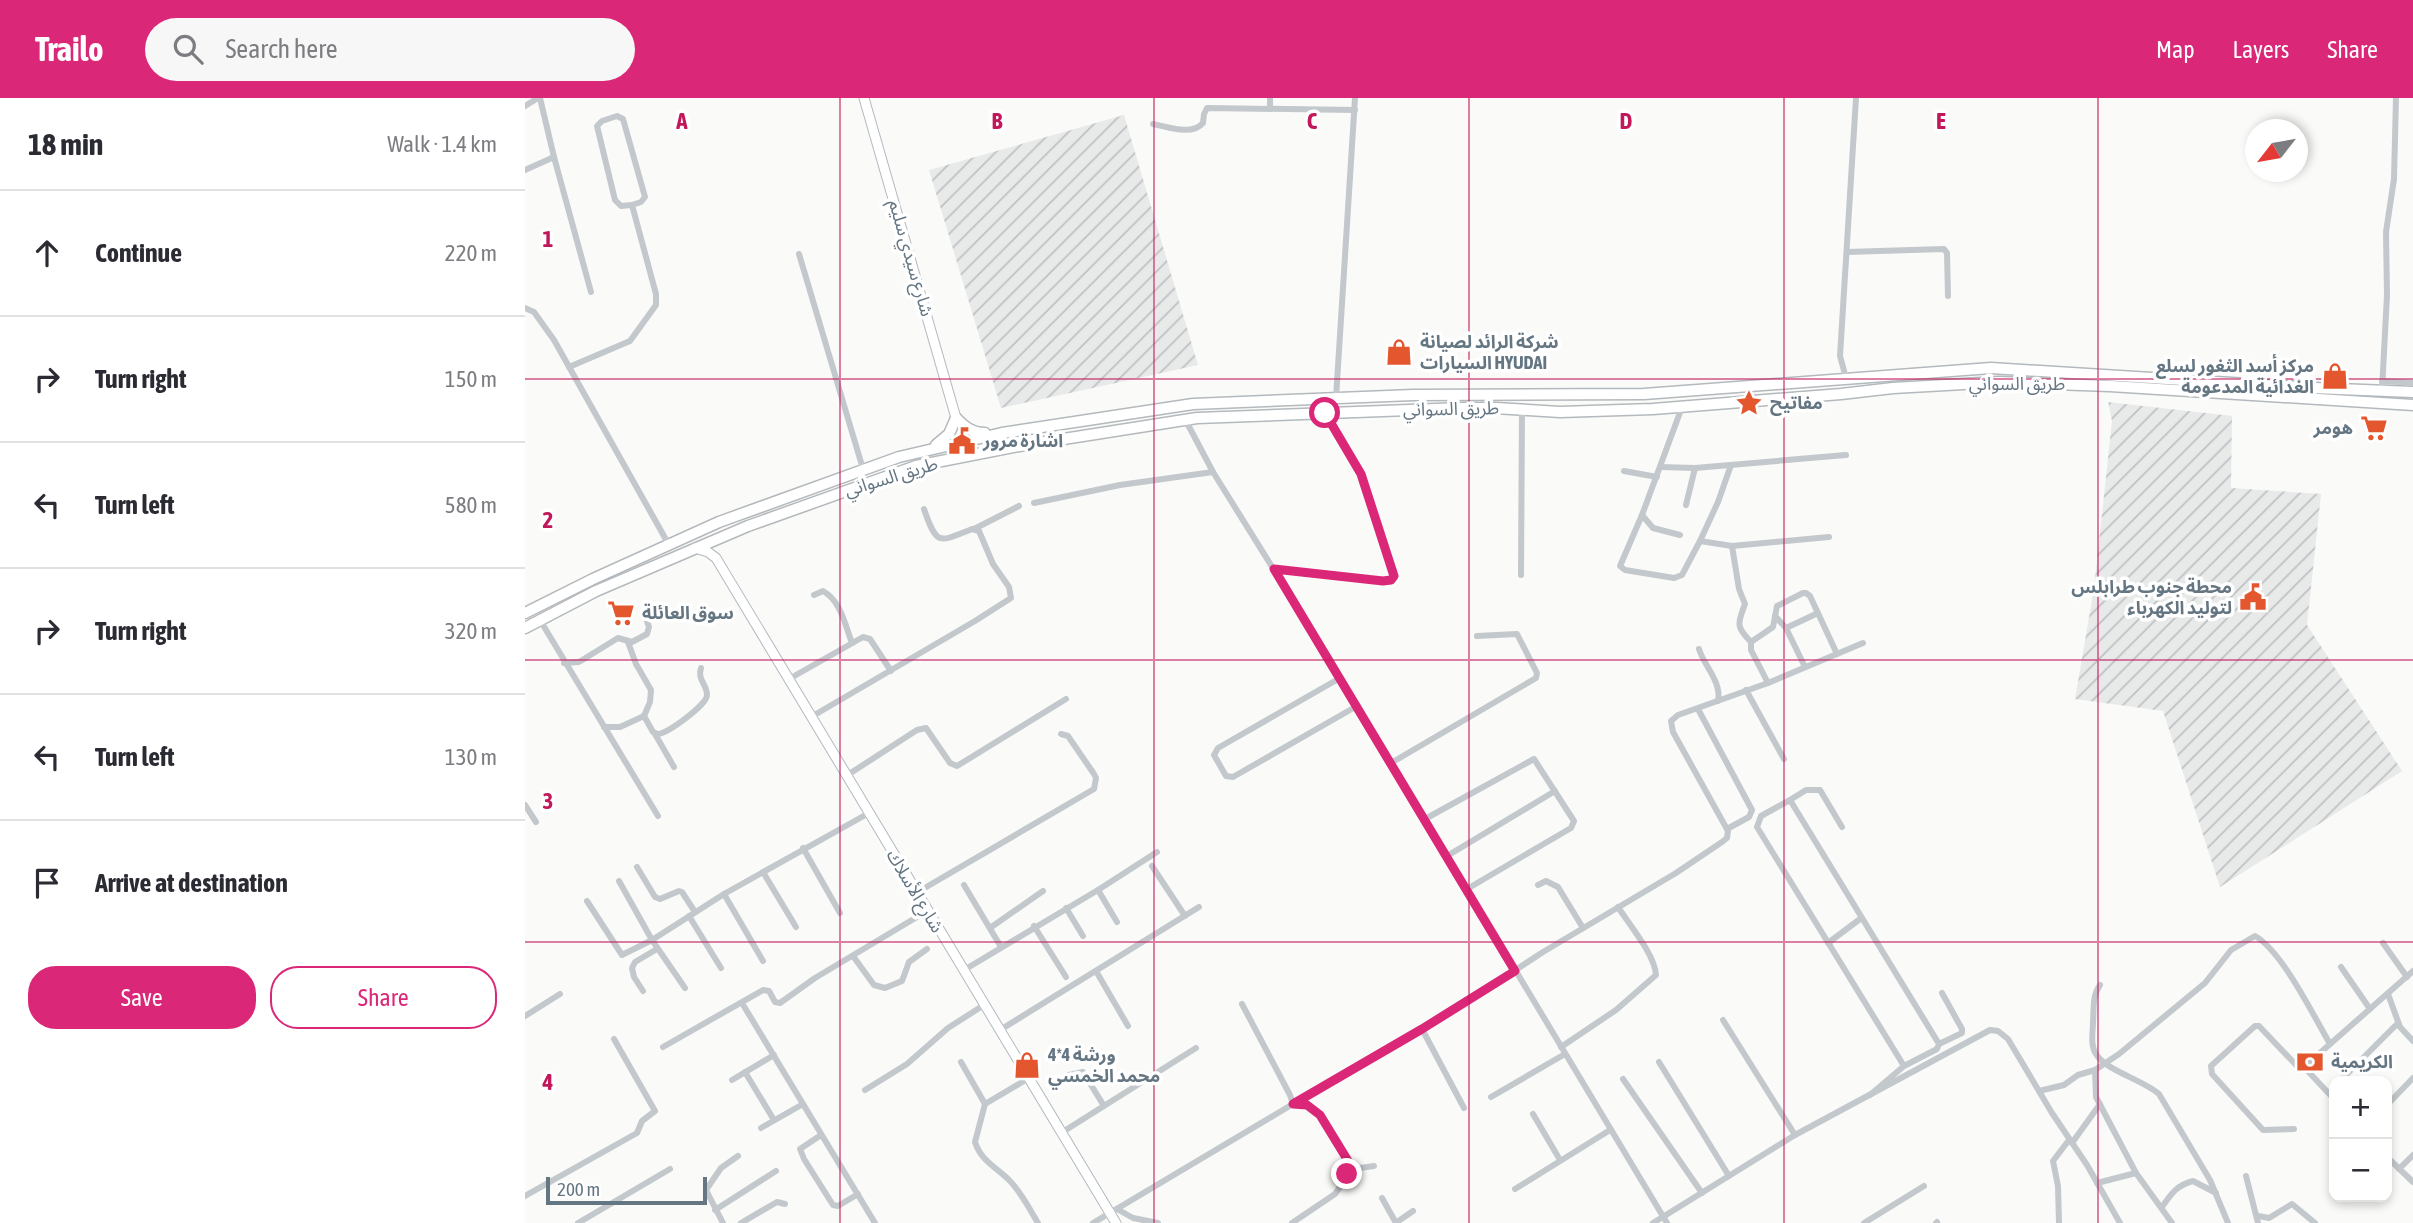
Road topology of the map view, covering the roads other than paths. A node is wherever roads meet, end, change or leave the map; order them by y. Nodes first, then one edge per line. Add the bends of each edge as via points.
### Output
1 (539, 98) edge
2 (864, 98) edge
3 (1229, 98) edge
4 (1270, 98) edge
5 (1355, 98) edge
6 (1856, 98) edge
7 (2396, 98) edge
8 (525, 106) edge
9 (1230, 108) junction
10 (1270, 108) junction
11 (1355, 110) junction
12 (1153, 124) dead end
13 (554, 157) junction
14 (525, 170) edge
15 (632, 205) junction
16 (1847, 252) junction
17 (799, 254) dead end
18 (591, 292) dead end
19 (1948, 296) dead end
20 (525, 308) edge
21 (569, 367) junction
22 (1846, 378) junction
23 (2413, 383) edge
24 (2382, 385) junction
25 (2413, 391) edge
26 (1336, 398) junction
27 (1257, 401) junction
28 (1226, 402) junction
29 (2413, 405) edge
30 (1682, 407) junction
31 (1522, 408) junction
32 (1325, 413) junction
33 (1253, 416) junction
34 (1225, 417) junction
35 (956, 418) junction
36 (1185, 419) junction
37 (1002, 433) junction
38 (931, 449) junction
39 (1846, 455) dead end
40 (1731, 465) junction
41 (1661, 467) junction
42 (1695, 468) junction
43 (863, 469) junction
44 (1625, 471) dead end
45 (1213, 472) junction
46 (1657, 477) junction
47 (1034, 503) dead end
48 (1686, 505) dead end
49 (1019, 506) dead end
50 (924, 509) dead end
51 (1642, 515) junction
52 (975, 529) junction
53 (1680, 535) dead end
54 (1829, 537) dead end
55 (718, 538) junction
56 (1700, 541) junction
57 (669, 545) junction
58 (1732, 546) junction
59 (695, 548) junction
60 (716, 558) junction
61 (1274, 569) junction
62 (1521, 575) dead end
63 (814, 594) dead end
64 (644, 612) dead end
65 (1818, 613) junction
66 (525, 614) edge
67 (1775, 616) junction
68 (540, 620) junction
69 (525, 628) edge
70 (1786, 628) junction
71 (1477, 636) dead end
72 (628, 642) junction
73 (1751, 642) junction
74 (852, 643) junction
75 (1863, 643) dead end
76 (1699, 649) dead end
77 (1837, 654) junction
78 (564, 663) junction
79 (701, 667) dead end
80 (1805, 667) junction
81 (891, 671) junction
82 (1341, 678) junction
83 (789, 679) junction
84 (1768, 683) junction
85 (1746, 690) junction
86 (1066, 699) dead end
87 (1718, 701) junction
88 (1357, 706) junction
89 (1698, 709) junction
90 (644, 716) junction
91 (811, 717) junction
92 (604, 727) junction
93 (655, 734) junction
94 (1061, 734) dead end
95 (1784, 759) dead end
96 (1391, 763) junction
97 (674, 767) dead end
98 (846, 776) junction
99 (1555, 791) junction
100 (1790, 800) junction
101 (525, 805) edge
102 (869, 813) junction
103 (658, 817) dead end
104 (1425, 819) junction
105 (536, 822) dead end
106 (1842, 827) dead end
107 (1727, 829) junction
108 (803, 848) junction
109 (1157, 852) dead end
110 (1447, 856) junction
111 (1152, 866) dead end
112 (637, 867) dead end
113 (763, 872) junction
114 (619, 881) dead end
115 (1538, 885) dead end
116 (964, 886) dead end
117 (1467, 889) junction
118 (1098, 890) junction
119 (1043, 891) dead end
120 (916, 893) junction
121 (724, 894) junction
122 (587, 901) dead end
123 (1199, 907) dead end
124 (1618, 907) junction
125 (1066, 908) junction
126 (927, 911) junction
127 (840, 913) dead end
128 (692, 914) junction
129 (1185, 916) junction
130 (1860, 919) junction
131 (1117, 922) dead end
132 (1034, 926) junction
133 (796, 927) dead end
134 (990, 928) junction
135 (1583, 928) junction
136 (1083, 936) dead end
137 (652, 940) junction
138 (1828, 943) junction
139 (2383, 943) dead end
140 (1001, 947) junction
141 (657, 949) junction
142 (927, 949) dead end
143 (853, 956) junction
144 (763, 961) dead end
145 (2341, 967) dead end
146 (721, 968) dead end
147 (964, 970) junction
148 (1096, 971) junction
149 (1515, 971) junction
150 (2413, 971) edge
151 (2407, 976) junction
152 (1066, 977) dead end
153 (2100, 985) dead end
154 (685, 988) dead end
155 (643, 991) dead end
156 (1942, 993) dead end
157 (560, 994) dead end
158 (2388, 994) junction
159 (742, 1003) junction
160 (1242, 1004) dead end
161 (984, 1005) junction
162 (2369, 1009) junction
163 (525, 1016) edge
164 (1723, 1020) dead end
165 (2398, 1023) junction
166 (1128, 1026) dead end
167 (1422, 1029) junction
168 (1000, 1030) junction
169 (614, 1039) dead end
170 (2413, 1041) edge
171 (1939, 1044) junction
172 (2330, 1044) junction
173 (663, 1047) dead end
174 (1196, 1048) dead end
175 (1563, 1050) junction
176 (774, 1055) junction
177 (961, 1062) dead end
178 (1659, 1062) dead end
179 (2103, 1063) junction
180 (1904, 1066) junction
181 (2304, 1067) junction
182 (2095, 1070) junction
183 (745, 1072) junction
184 (1069, 1075) dead end
185 (2345, 1076) edge
186 (1029, 1078) junction
187 (2413, 1078) edge
188 (1623, 1079) dead end
189 (732, 1080) dead end
190 (865, 1090) dead end
191 (2039, 1091) junction
192 (2328, 1093) edge
193 (1870, 1095) junction
194 (1491, 1097) dead end
195 (2392, 1100) edge
196 (803, 1104) junction
197 (985, 1104) junction
198 (1293, 1104) junction
199 (2099, 1104) junction
200 (1104, 1106) junction
201 (1464, 1108) dead end
202 (1533, 1114) dead end
203 (774, 1120) junction
204 (761, 1128) dead end
205 (2294, 1129) dead end
206 (1610, 1130) junction
207 (1061, 1133) junction
208 (821, 1135) junction
209 (1795, 1136) junction
210 (2070, 1142) junction
211 (2413, 1155) edge
212 (739, 1156) dead end
213 (1560, 1160) junction
214 (2392, 1162) edge
215 (1374, 1166) dead end
216 (670, 1169) dead end
217 (1353, 1169) junction
218 (2399, 1169) junction
219 (776, 1171) dead end
220 (2136, 1173) junction
221 (1730, 1176) junction
222 (2246, 1176) dead end
223 (2413, 1182) edge
224 (2098, 1184) junction
225 (1924, 1185) dead end
226 (1515, 1189) dead end
227 (1702, 1193) junction
228 (2216, 1193) junction
229 (858, 1194) junction
230 (525, 1196) edge
231 (1382, 1198) dead end
232 (785, 1204) dead end
233 (2162, 1207) junction
234 (715, 1210) junction
235 (1113, 1211) junction
236 (1413, 1211) dead end
237 (2258, 1219) edge
238 (1665, 1220) edge
239 (1397, 1222) edge
240 (578, 1223) edge
241 (723, 1223) edge
242 (741, 1223) edge
243 (874, 1223) edge
244 (1038, 1223) edge
245 (1093, 1223) edge
246 (1116, 1223) edge
247 (1158, 1223) edge
248 (1292, 1223) edge
249 (1653, 1223) edge
250 (1864, 1223) edge
251 (2059, 1223) edge
252 (2120, 1223) edge
253 (2172, 1223) edge
254 (2228, 1223) edge
255 (2315, 1223) edge

1 - 8 street
1 - 13 street
2 - 35 street, شارع سيدي سليم
3 - 9 street
4 - 10 street
5 - 11 street
6 - 16 street
7 - 24 street
9 - 10 street
9 - 12 street via 1207,108 1196,129
10 - 11 street
11 - 26 street
13 - 14 street
13 - 18 street
15 - 15 street via 621,206 615,200 597,126 617,116 623,119 645,197
15 - 21 street via 656,305 630,341
16 - 19 street via 1944,249
16 - 22 street via 1840,356
17 - 43 street
20 - 21 street via 534,312
21 - 57 street
22 - 24 highway, طريق السواني via 1991,368 2314,388
22 - 26 highway, طريق السواني via 1644,394
23 - 24 street
24 - 25 highway, طريق السواني
26 - 27 highway, طريق السواني
27 - 28 highway, طريق السواني
27 - 33 highway via 1251,407
28 - 34 highway
28 - 37 highway, طريق السواني
29 - 30 highway, طريق السواني via 1999,382
30 - 31 highway, طريق السواني via 1560,412
30 - 41 street
31 - 32 highway, طريق السواني
31 - 62 street
32 - 33 highway, طريق السواني
32 - 61 street via 1361,474 1394,576 1383,581
33 - 34 highway, طريق السواني
34 - 36 highway, طريق السواني
35 - 37 highway via 975,432
35 - 38 highway via 948,436
36 - 45 street
36 - 55 highway, طريق السواني via 916,466
37 - 38 highway, طريق السواني
38 - 43 highway, طريق السواني
39 - 40 street
40 - 42 street
40 - 56 street
41 - 42 street
41 - 46 street
42 - 48 street
43 - 57 highway, طريق السواني via 751,509
44 - 46 street
45 - 47 street
45 - 61 street
46 - 51 street
49 - 52 street
50 - 52 street via 932,531 941,538
51 - 53 street via 1653,528
51 - 56 street via 1620,566 1625,570 1674,578 1682,575
52 - 81 street via 1010,587 1011,598
54 - 58 street
55 - 59 highway, طريق السواني
55 - 60 street
56 - 58 street
57 - 66 highway, طريق السواني
58 - 73 street via 1745,604 1738,625
59 - 60 street
59 - 68 highway, طريق السواني
60 - 83 street, شارع الأسلاك
61 - 82 street
63 - 74 street via 823,591 831,595
64 - 72 street via 649,631
65 - 67 street via 1806,593 1781,602
65 - 70 street
65 - 77 street
67 - 70 street
67 - 73 street via 1773,627
68 - 69 highway, طريق السواني
68 - 78 street
70 - 80 street
71 - 96 street via 1517,634 1537,678
72 - 78 street via 619,638 579,662
72 - 90 street via 651,690
73 - 84 street
74 - 81 street via 870,639
74 - 83 street
75 - 77 street
76 - 87 street via 1719,691
77 - 80 street
78 - 92 street
79 - 93 street via 699,676 707,698 696,711
80 - 84 street
81 - 91 street
82 - 88 street
82 - 88 street via 1217,748 1214,755 1219,766 1226,776 1233,777
83 - 91 street, شارع الأسلاك
84 - 85 street
85 - 87 street
85 - 95 street
86 - 98 street via 957,766 950,763 926,728
87 - 89 street
88 - 96 street
89 - 107 street via 1752,810 1749,817
89 - 107 street via 1678,715 1671,726
90 - 92 street via 625,725
90 - 93 street
91 - 98 street, شارع الأسلاك
92 - 103 street
93 - 97 street
94 - 120 street via 1068,736 1094,774 1094,789
96 - 104 street
98 - 102 street, شارع الأسلاك
99 - 104 street via 1531,759
99 - 110 street
99 - 117 street via 1573,826
100 - 106 street via 1806,790 1820,790
100 - 130 street
100 - 138 street via 1761,816 1757,827
101 - 105 street
102 - 108 street
102 - 120 street, شارع الأسلاك
104 - 110 street
107 - 124 street via 1722,842
108 - 113 street
108 - 127 street
109 - 118 street
110 - 117 street
111 - 129 street
112 - 128 street via 655,897 682,892
113 - 121 street
113 - 133 street
114 - 137 street
115 - 135 street via 1546,881 1558,887
116 - 134 street
117 - 149 street
118 - 125 street
118 - 131 street
119 - 134 street
120 - 126 street, شارع الأسلاك
121 - 128 street
121 - 144 street
122 - 137 street via 622,955
123 - 129 street
124 - 135 street
124 - 175 street via 1657,975
125 - 132 street
125 - 136 street
126 - 143 street
126 - 147 street, شارع الأسلاك
128 - 137 street
128 - 146 street
129 - 148 street
130 - 138 street
130 - 171 street
132 - 140 street
132 - 152 street
134 - 140 street
135 - 149 street
137 - 141 street
138 - 180 street
139 - 151 street
140 - 147 street
141 - 154 street
141 - 155 street via 632,968
142 - 143 street via 909,962 901,981 885,988 874,985
143 - 159 street via 780,1003 764,990
145 - 162 street
147 - 161 street, شارع الأسلاك
148 - 166 street
148 - 168 street
149 - 167 street
149 - 175 street
150 - 151 street
151 - 158 street
153 - 179 street via 2094,993 2093,1045
156 - 171 street via 1962,1033
157 - 163 street
158 - 162 street
158 - 165 street
159 - 173 street
159 - 176 street
160 - 198 street
161 - 168 street, شارع الأسلاك
161 - 190 street
162 - 172 street
164 - 209 street
165 - 170 street
165 - 185 street
167 - 198 street
167 - 201 street
168 - 186 street, شارع الأسلاك
169 - 230 street via 655,1111 642,1121 637,1133
171 - 180 street
172 - 179 street via 2278,956 2255,936 2231,950 2205,983
172 - 181 street
174 - 200 street
175 - 194 street
175 - 206 street
176 - 183 street
176 - 196 street
177 - 197 street
178 - 221 street
179 - 182 street
179 - 228 street via 2159,1094
180 - 193 street
181 - 192 street
181 - 205 street via 2297,1066 2259,1026 2211,1066 2212,1074 2263,1129
182 - 191 street
182 - 199 street
183 - 189 street
183 - 203 street
184 - 200 street via 1083,1072
186 - 197 street
186 - 207 street, شارع الأسلاك
187 - 195 street
188 - 227 street
191 - 193 street via 2008,1039 1990,1030
191 - 210 street
193 - 209 street
196 - 203 street
196 - 208 street
197 - 244 street via 976,1146 985,1160 1007,1177
198 - 217 street via 1307,1105 1320,1115
198 - 235 street
199 - 210 street
199 - 220 street
200 - 207 street
202 - 213 street
203 - 204 street
206 - 213 street
206 - 238 street
207 - 235 street, شارع الأسلاك
208 - 229 street
208 - 229 street via 800,1149 832,1205
209 - 221 street
210 - 224 street
210 - 251 street via 2053,1161
211 - 218 street
212 - 234 street via 709,1183 706,1190
213 - 226 street
214 - 218 street
215 - 217 street
216 - 240 street
217 - 248 street via 1335,1194
218 - 223 street
219 - 234 street
220 - 224 street
220 - 233 street
221 - 227 street
222 - 237 street
224 - 252 street
225 - 250 street
227 - 238 street
228 - 233 street via 2193,1181 2182,1184
228 - 254 street
229 - 243 street
231 - 239 street
232 - 242 street via 777,1202
233 - 253 street
234 - 241 street
235 - 245 street
235 - 246 street, شارع الأسلاك
235 - 247 street
236 - 239 street
237 - 255 street via 2269,1218 2292,1204
238 - 249 street

